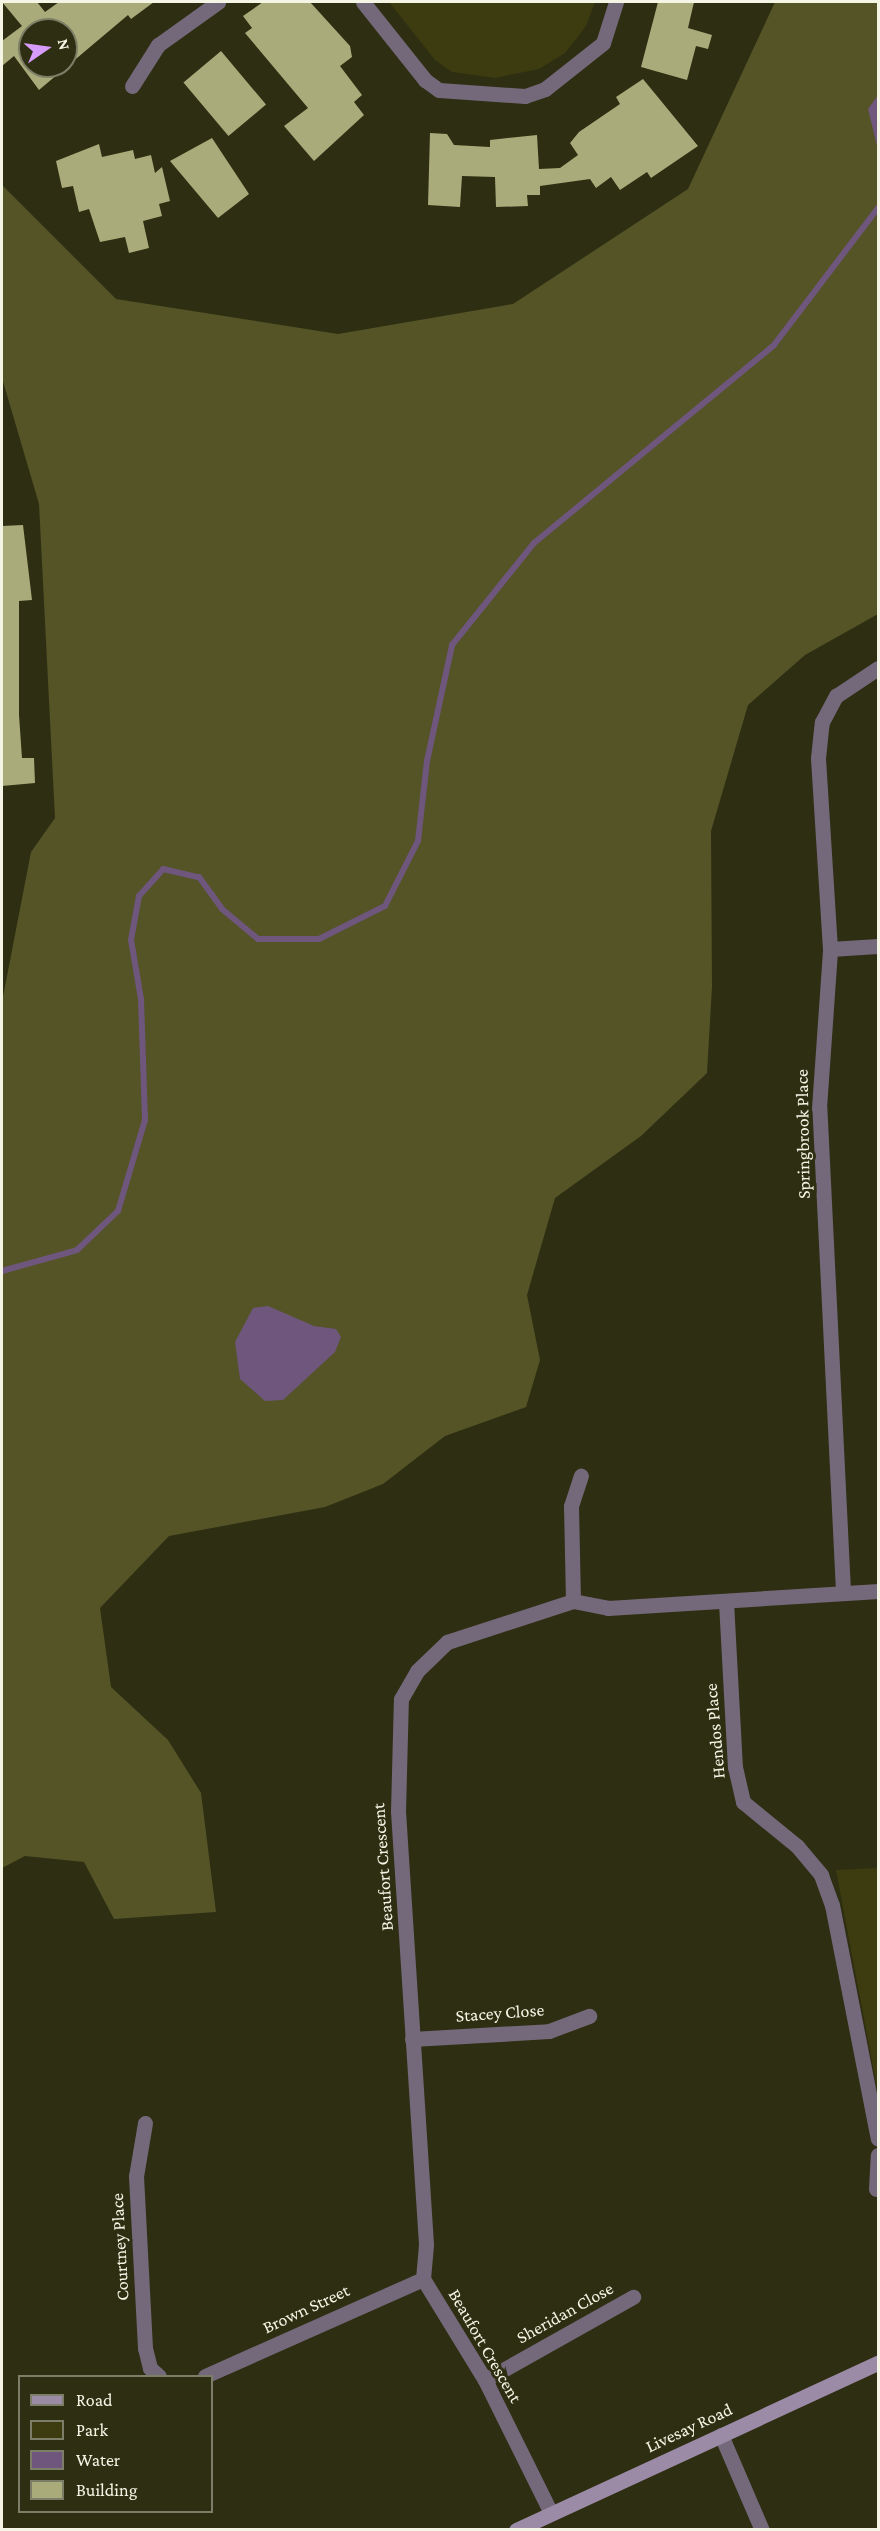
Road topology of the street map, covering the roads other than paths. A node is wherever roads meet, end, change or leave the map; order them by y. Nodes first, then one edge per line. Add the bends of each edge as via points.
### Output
1 (218, 2) edge
2 (363, 2) edge
3 (616, 2) edge
4 (132, 86) dead end
5 (879, 668) edge
6 (879, 946) edge
7 (830, 949) junction
8 (582, 1476) dead end
9 (843, 1591) junction
10 (879, 1591) edge
11 (573, 1601) junction
12 (726, 1602) junction
13 (589, 2016) dead end
14 (412, 2039) junction
15 (145, 2123) dead end
16 (879, 2139) edge
17 (879, 2155) edge
18 (876, 2189) dead end
19 (423, 2279) junction
20 (633, 2297) dead end
21 (879, 2363) edge
22 (155, 2372) edge
23 (208, 2375) edge
24 (484, 2380) junction
25 (721, 2435) junction
26 (551, 2513) junction
27 (516, 2529) edge
28 (762, 2529) edge

1 - 4 street via 158,45
2 - 3 street via 425,80 439,90 525,96 545,89 596,51
5 - 7 street, Springbrook Place via 836,696 822,722 818,758
6 - 7 street
7 - 9 street, Springbrook Place via 819,1108
8 - 11 street via 571,1506
9 - 10 street, Beaufort Crescent
9 - 12 street, Beaufort Crescent
11 - 12 street, Beaufort Crescent via 608,1608
11 - 14 street, Beaufort Crescent via 447,1642 417,1671 401,1699 398,1811
12 - 16 street, Hendos Place via 735,1767 742,1802 797,1846 821,1875 832,1905
13 - 14 street, Stacey Close via 549,2031
14 - 19 street, Beaufort Crescent via 426,2244
15 - 22 street, Courtney Place via 136,2176
17 - 18 street
19 - 23 street, Brown Street
19 - 24 street, Beaufort Crescent
20 - 24 street, Sheridan Close
21 - 25 street, Livesay Road
24 - 26 street, Beaufort Crescent
25 - 26 street, Livesay Road
25 - 28 street
26 - 27 street, Livesay Road

